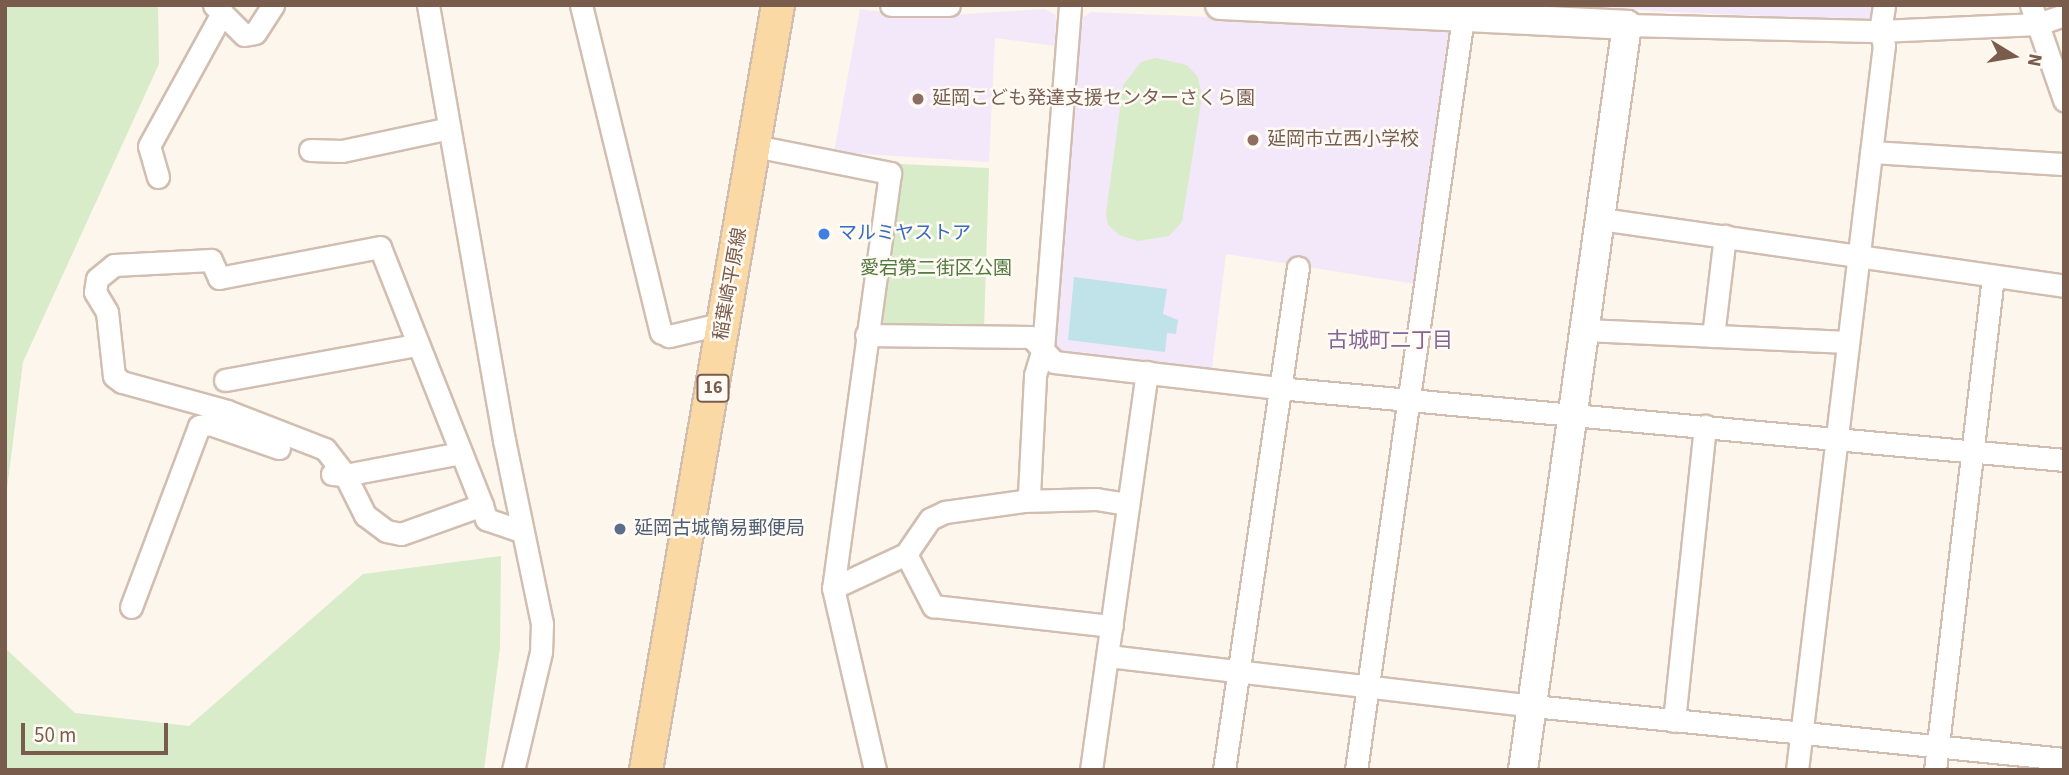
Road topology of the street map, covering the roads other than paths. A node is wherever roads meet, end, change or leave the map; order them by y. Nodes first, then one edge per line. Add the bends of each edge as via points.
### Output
1 (273, 5) edge
2 (428, 5) edge
3 (581, 5) edge
4 (778, 5) edge
5 (949, 5) edge
6 (1220, 5) edge
7 (1884, 5) edge
8 (905, 6) edge
9 (1067, 6) edge
10 (218, 9) edge
11 (2034, 15) edge
12 (2064, 15) edge
13 (1463, 17) junction
14 (1627, 25) junction
15 (1880, 32) junction
16 (2064, 100) edge
17 (449, 128) junction
18 (755, 146) junction
19 (310, 150) dead end
20 (1871, 152) junction
21 (2064, 164) edge
22 (158, 177) dead end
23 (1601, 219) junction
24 (1724, 236) junction
25 (1859, 255) junction
26 (1298, 267) dead end
27 (1993, 276) junction
28 (2064, 286) edge
29 (724, 323) junction
30 (1585, 330) junction
31 (866, 335) junction
32 (1713, 336) junction
33 (1848, 342) junction
34 (416, 345) junction
35 (1043, 349) junction
36 (1147, 372) junction
37 (225, 380) dead end
38 (1278, 388) junction
39 (1408, 400) junction
40 (1574, 413) junction
41 (1705, 426) junction
42 (1837, 440) junction
43 (1972, 451) junction
44 (460, 453) junction
45 (2064, 460) edge
46 (345, 475) junction
47 (1023, 500) junction
48 (1128, 504) junction
49 (482, 505) junction
50 (521, 531) junction
51 (906, 554) junction
52 (833, 588) junction
53 (131, 607) dead end
54 (1112, 626) junction
55 (1108, 656) junction
56 (1239, 669) junction
57 (1368, 686) junction
58 (1533, 706) junction
59 (1674, 721) junction
60 (1801, 734) junction
61 (1937, 747) junction
62 (2064, 760) edge
63 (513, 770) edge
64 (646, 770) edge
65 (875, 770) edge
66 (1091, 770) edge
67 (1224, 770) edge
68 (1356, 770) edge
69 (1523, 770) edge
70 (1797, 770) edge
71 (1935, 770) edge

1 - 10 street via 255,33 244,35
2 - 17 street
3 - 29 street via 661,332 668,336
4 - 18 main road, 稲葉崎平原線 / 16
5 - 8 street
6 - 13 street
7 - 15 street
9 - 35 street
10 - 22 street via 149,146
11 - 12 street
11 - 15 street
11 - 16 street
13 - 14 street
13 - 39 street
14 - 15 street
14 - 23 street
15 - 20 street via 1884,44
17 - 19 street via 342,151
17 - 50 street
18 - 29 main road, 稲葉崎平原線 / 16
18 - 31 street via 890,173
20 - 21 street
20 - 25 street
23 - 24 street
23 - 30 street
24 - 25 street
24 - 32 street
25 - 27 street
25 - 33 street
26 - 38 street
27 - 28 street
27 - 43 street
29 - 64 main road, 稲葉崎平原線 / 16
30 - 32 street
30 - 40 street
31 - 35 street via 1031,337
31 - 52 street
32 - 33 street
33 - 42 street
34 - 37 street
34 - 44 street
34 - 46 street via 380,247 219,278 211,260 114,265 97,279 94,292 107,312 114,376 227,411 325,449
35 - 36 street via 1054,362
35 - 47 street via 1035,375 1029,495
36 - 38 street
36 - 48 street
38 - 39 street
38 - 56 street
39 - 40 street
39 - 57 street
40 - 41 street
40 - 58 street
41 - 42 street
41 - 59 street
42 - 43 street
42 - 60 street
43 - 45 street
43 - 61 street
44 - 46 street
44 - 49 street
46 - 49 street via 365,515 386,531 401,534
46 - 53 street via 332,475 316,460 210,424 199,426
47 - 48 street via 1096,499
47 - 51 street via 945,512 930,519
48 - 54 street
49 - 50 street via 486,519
50 - 63 street via 542,624 541,652
51 - 52 street
51 - 54 street via 933,606
52 - 65 street
54 - 55 street
55 - 56 street
55 - 66 street
56 - 57 street
56 - 67 street
57 - 58 street
57 - 68 street
58 - 59 street
58 - 69 street
59 - 60 street
60 - 61 street
60 - 70 street
61 - 62 street
61 - 71 street

